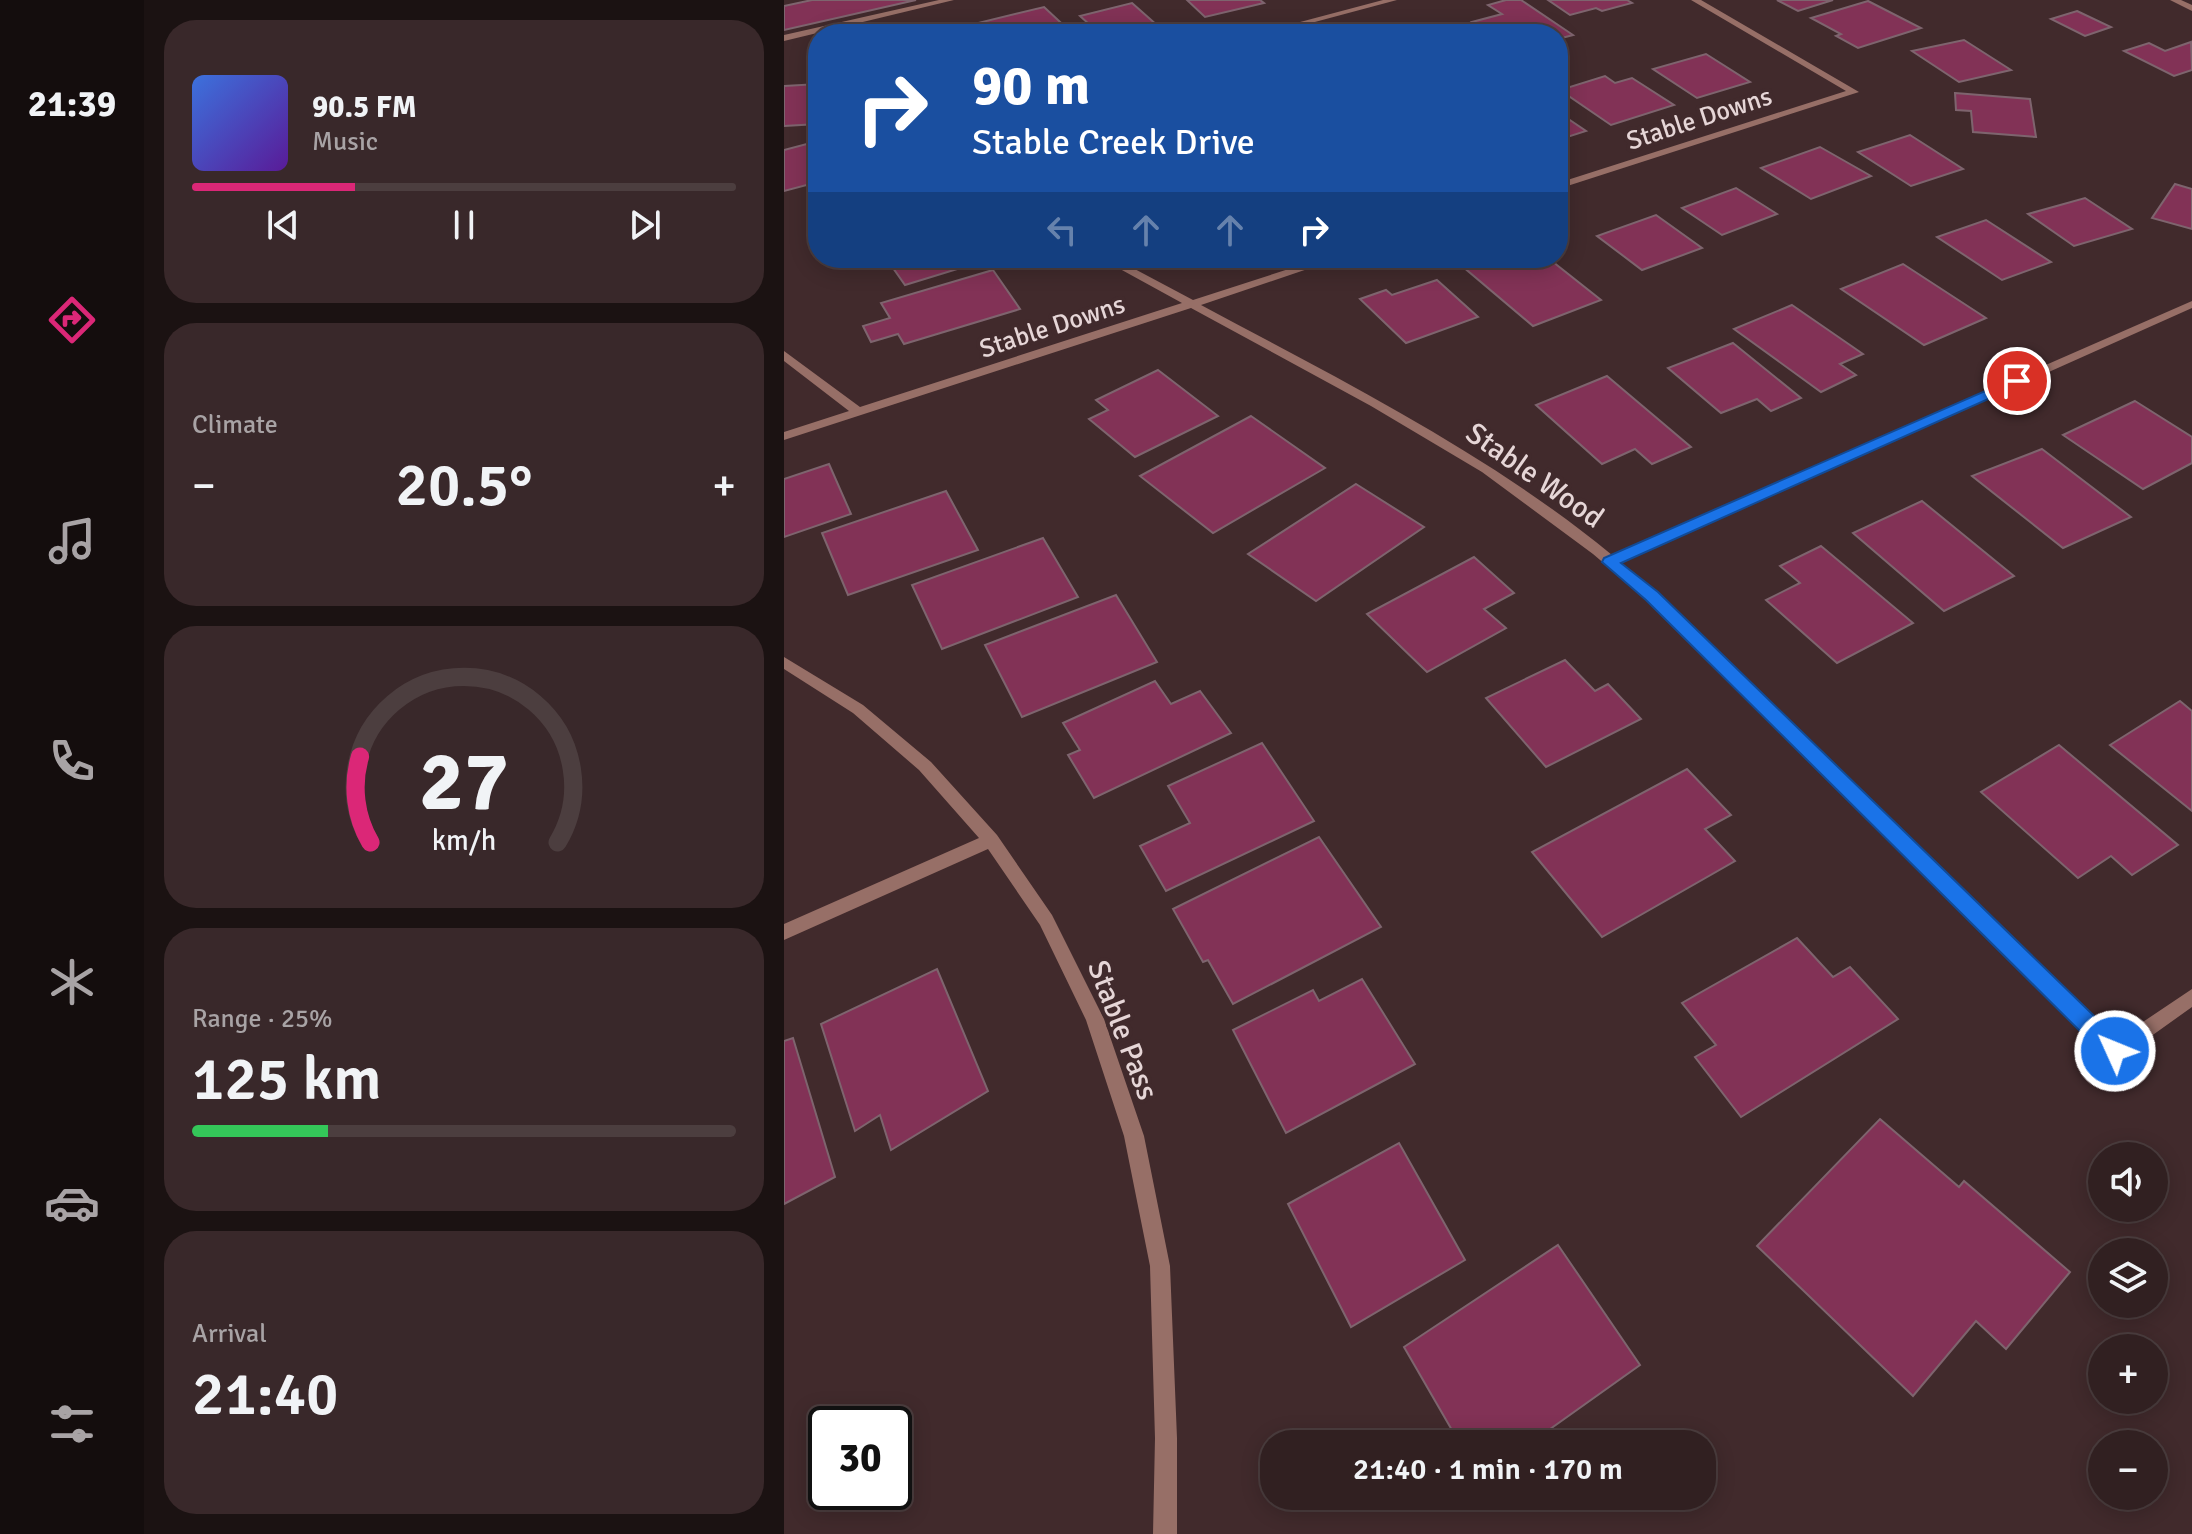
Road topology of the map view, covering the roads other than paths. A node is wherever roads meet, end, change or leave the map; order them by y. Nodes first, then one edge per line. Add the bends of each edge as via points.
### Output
1 (950, 0) edge
2 (1393, 0) edge
3 (1695, 0) edge
4 (2174, 0) edge
5 (2192, 8) edge
6 (845, 24) edge
7 (1298, 24) edge
8 (808, 33) edge
9 (784, 38) edge
10 (1568, 183) edge
11 (1125, 268) edge
12 (1302, 268) edge
13 (1192, 303) junction
14 (2192, 304) edge
15 (784, 355) edge
16 (858, 412) junction
17 (784, 436) edge
18 (1610, 562) junction
19 (784, 662) edge
20 (991, 840) junction
21 (784, 932) edge
22 (2192, 997) edge
23 (1165, 1534) edge

1 - 6 street
2 - 7 street
3 - 10 street, Stable Downs via 1854,92
4 - 5 street
8 - 9 street
11 - 13 street, Stable Wood
12 - 13 street, Stable Downs
13 - 16 street, Stable Downs
13 - 18 street, Stable Wood via 1487,469
14 - 18 street
15 - 16 street
16 - 17 street, Stable Downs
18 - 22 street, Stable Wood via 1652,596 2115,1051
19 - 20 street, Stable Pass via 858,709 925,766
20 - 21 street
20 - 23 street, Stable Pass via 1046,920 1095,1019 1134,1136 1160,1266

